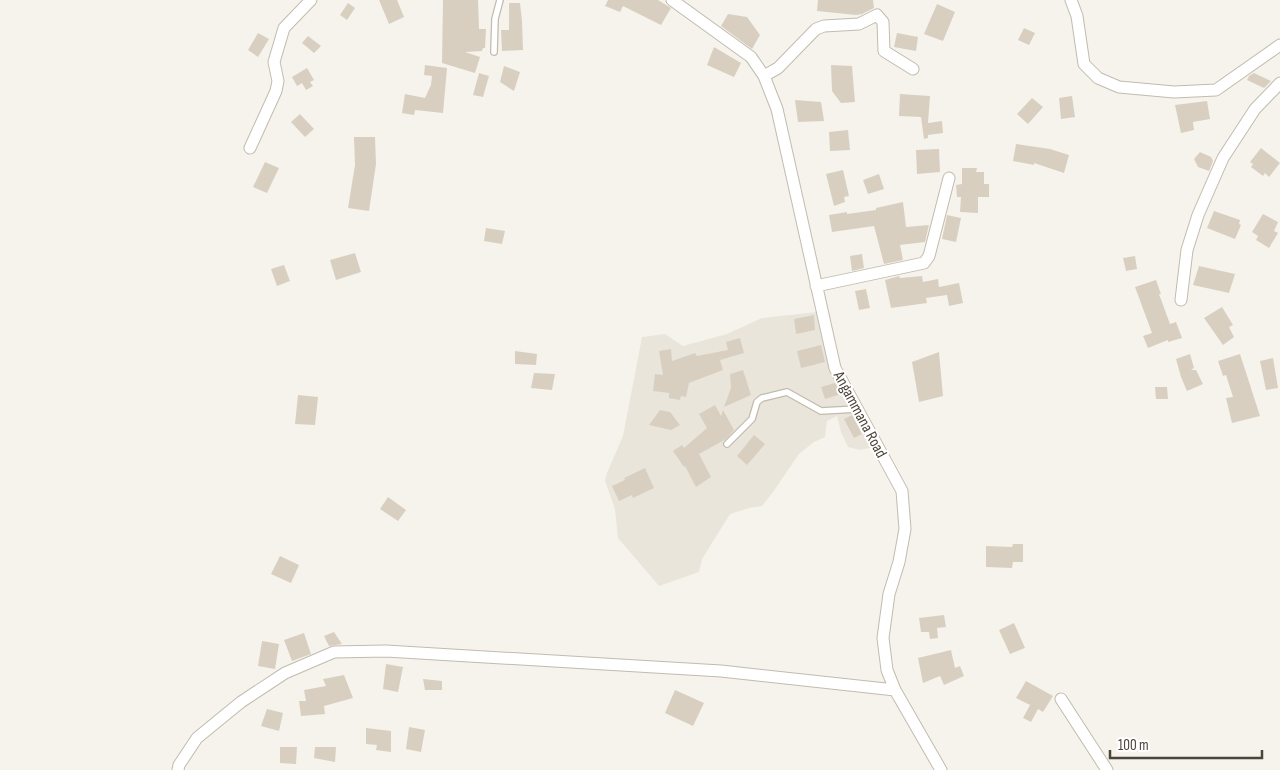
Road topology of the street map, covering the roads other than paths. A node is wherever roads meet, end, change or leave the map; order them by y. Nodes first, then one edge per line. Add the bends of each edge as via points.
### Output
1 (311, 0) edge
2 (500, 0) edge
3 (672, 0) edge
4 (1070, 0) edge
5 (1280, 44) edge
6 (494, 52) dead end
7 (913, 69) dead end
8 (764, 76) junction
9 (1280, 83) edge
10 (250, 148) dead end
11 (949, 178) dead end
12 (816, 286) junction
13 (1181, 300) dead end
14 (856, 409) junction
15 (727, 444) dead end
16 (895, 690) junction
17 (1061, 698) dead end
18 (178, 770) edge
19 (941, 770) edge
20 (1107, 770) edge

1 - 10 street via 284,28 274,62 278,81 276,91
2 - 6 lane via 495,18
3 - 8 street, Angammana Road via 750,57
4 - 5 street via 1077,16 1084,64 1098,78 1119,86 1174,92 1216,90
7 - 8 street via 884,51 883,22 877,15 859,24 816,29 778,68
8 - 12 street, Angammana Road via 778,109
9 - 13 street via 1255,109 1223,158 1198,215 1187,250
11 - 12 street via 929,256 924,263
12 - 14 street, Angammana Road via 835,368
14 - 15 lane via 821,411 787,392 762,398 757,402 752,419
14 - 16 street, Angammana Road via 902,491 905,530 889,594 883,638 887,670
16 - 18 street via 721,671 386,651 334,652 284,673 241,702 197,738 178,765
16 - 19 street, Angammana Road
17 - 20 street

